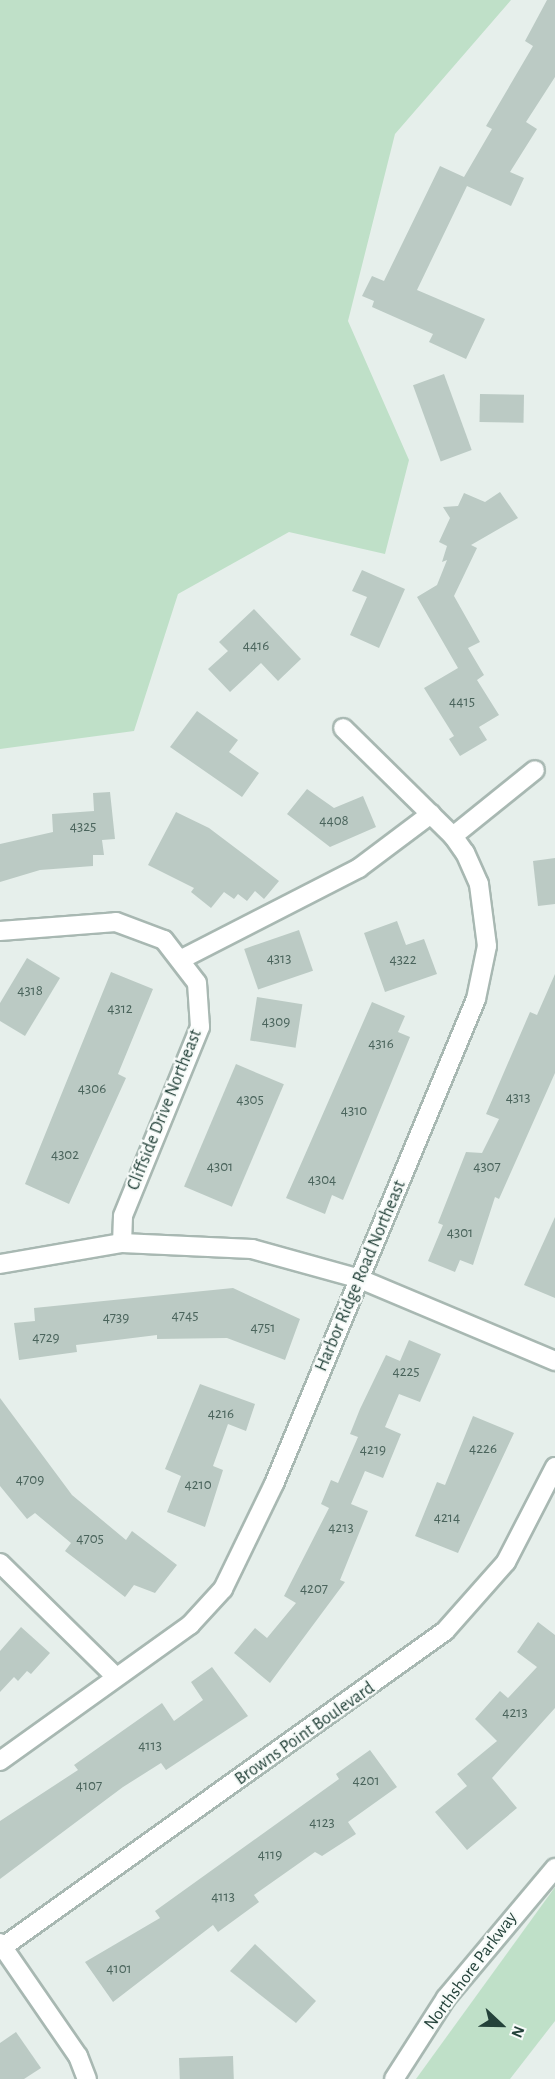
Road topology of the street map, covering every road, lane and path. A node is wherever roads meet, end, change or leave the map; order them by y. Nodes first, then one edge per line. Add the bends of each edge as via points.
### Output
1 (344, 729) dead end
2 (535, 770) dead end
3 (431, 813) junction
4 (453, 836) junction
5 (0, 932) edge
6 (182, 959) junction
7 (122, 1243) junction
8 (0, 1264) edge
9 (360, 1279) junction
10 (555, 1361) edge
11 (555, 1467) edge
12 (0, 1563) edge
13 (114, 1675) junction
14 (0, 1761) edge
15 (555, 1868) edge
16 (1, 1946) edge
17 (87, 2079) edge
18 (394, 2079) edge

1 - 3 street, Harbor Ridge Road Northeast
2 - 4 street
3 - 4 street, Harbor Ridge Road Northeast
3 - 6 street via 359,868
4 - 9 street, Harbor Ridge Road Northeast via 483,901 487,946 482,979
5 - 6 street, Cliffside Drive Northeast via 116,922 164,940
6 - 7 street, Cliffside Drive Northeast via 201,995 200,1027 123,1216
7 - 8 street
7 - 9 street via 252,1249
9 - 10 street
9 - 13 street, Harbor Ridge Road Northeast via 249,1543 223,1589 190,1625
11 - 16 street, Browns Point Boulevard via 506,1562 445,1631
12 - 13 street
13 - 14 street, Harbor Ridge Road Northeast
15 - 18 street, Northshore Parkway via 446,1998
16 - 17 street via 78,2056

